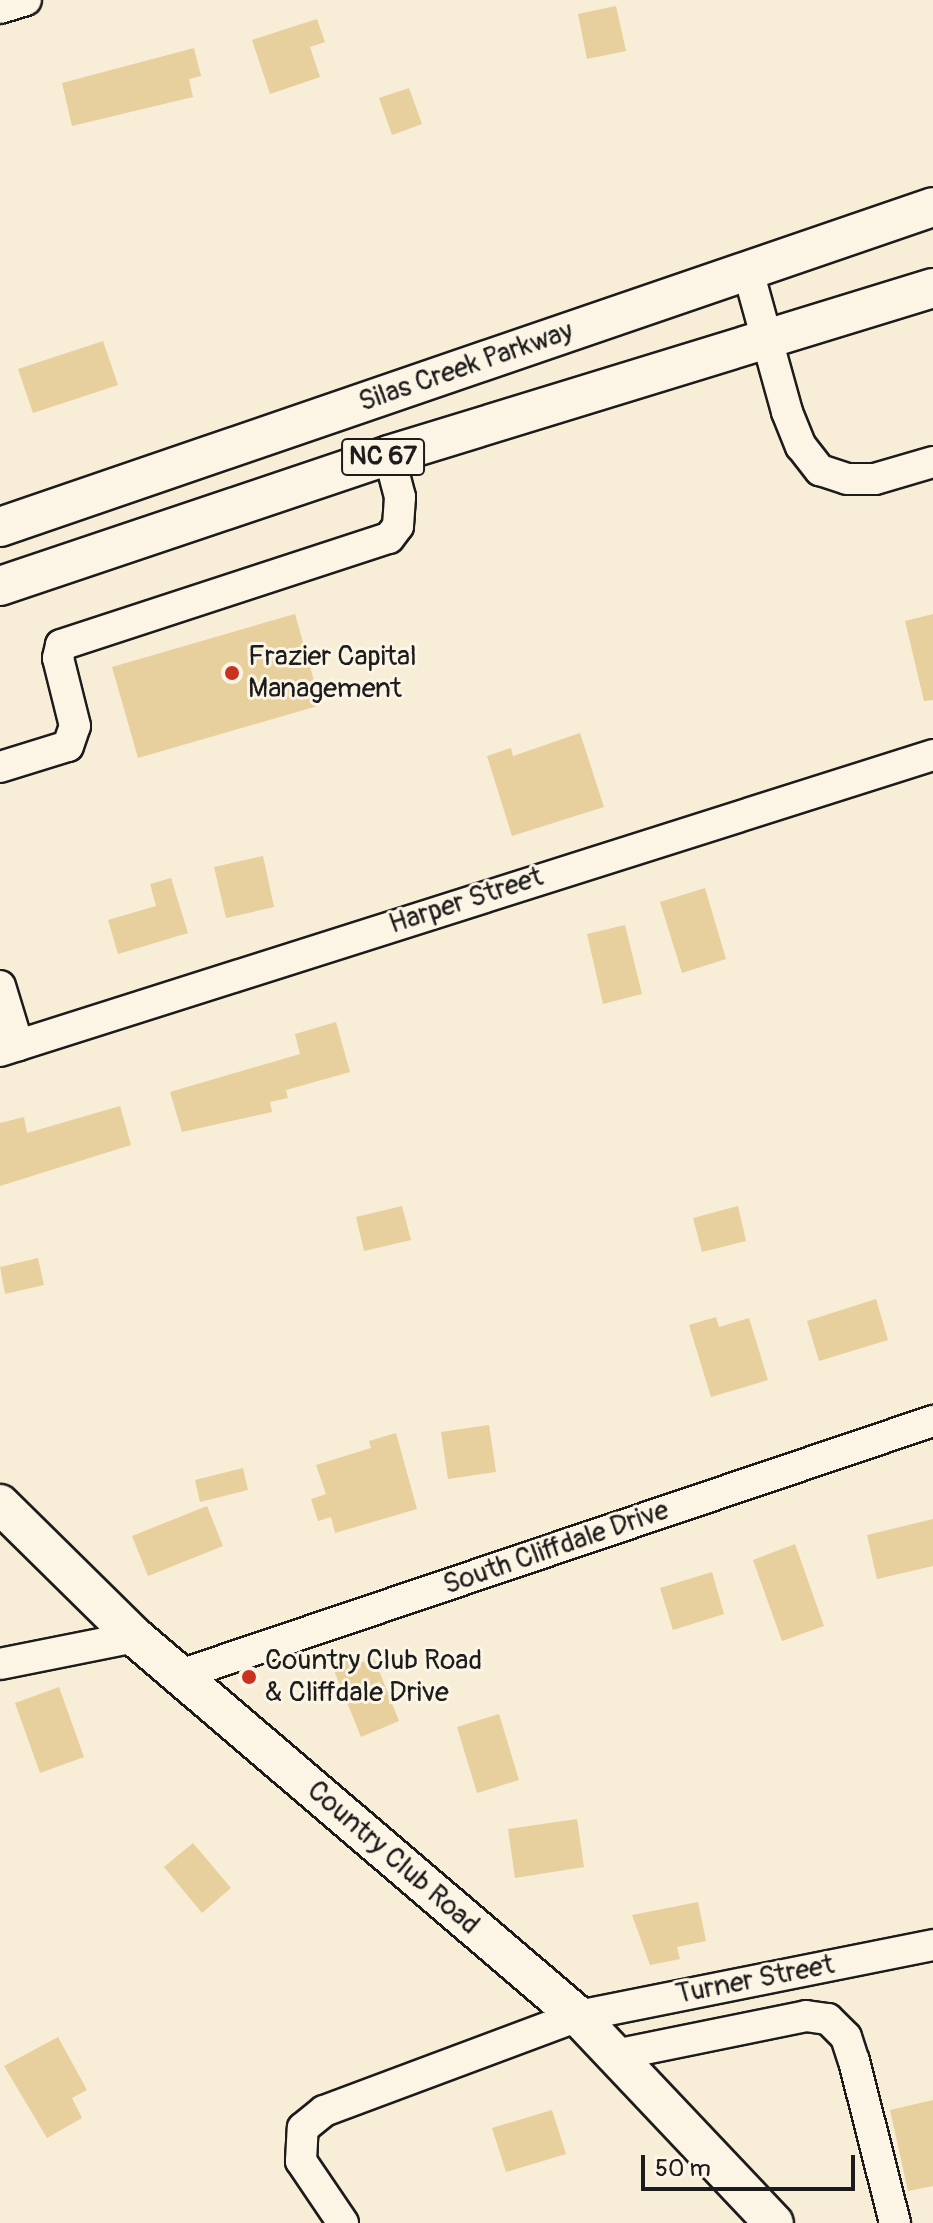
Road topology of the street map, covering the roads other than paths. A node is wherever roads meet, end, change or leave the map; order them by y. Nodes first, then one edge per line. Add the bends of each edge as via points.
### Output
1 (26, 0) edge
2 (0, 8) edge
3 (933, 207) edge
4 (748, 271) junction
5 (933, 288) edge
6 (770, 340) junction
7 (389, 455) junction
8 (933, 462) edge
9 (0, 527) edge
10 (0, 586) edge
11 (933, 755) edge
12 (0, 767) edge
13 (0, 986) edge
14 (9, 1048) edge
15 (933, 1421) edge
16 (0, 1504) edge
17 (135, 1637) junction
18 (0, 1664) edge
19 (180, 1675) junction
20 (933, 1945) edge
21 (578, 2016) junction
22 (615, 2055) junction
23 (343, 2223) edge
24 (774, 2223) edge
25 (895, 2223) edge

1 - 2 street
3 - 4 main road, Silas Creek Parkway / NC 67
4 - 6 street
4 - 9 main road, Silas Creek Parkway / NC 67
5 - 6 main road, Silas Creek Parkway / NC 67
6 - 7 main road, Silas Creek Parkway / NC 67
6 - 8 street via 787,412 801,446 820,470 847,479 875,479
7 - 10 main road, Silas Creek Parkway / NC 67
7 - 12 street via 400,497 398,526 389,538 61,645 58,658 75,726 68,746
11 - 14 street, Harper Street
13 - 14 street
15 - 19 street, South Cliffdale Drive
16 - 17 main road, Country Club Road
17 - 18 street
17 - 19 main road, Country Club Road
19 - 21 main road, Country Club Road
20 - 21 street, Turner Street
21 - 22 main road, Country Club Road
21 - 23 street, Turner Street via 324,2111 303,2128 301,2161
22 - 24 main road, Country Club Road
22 - 25 street via 806,2016 828,2019 850,2049

